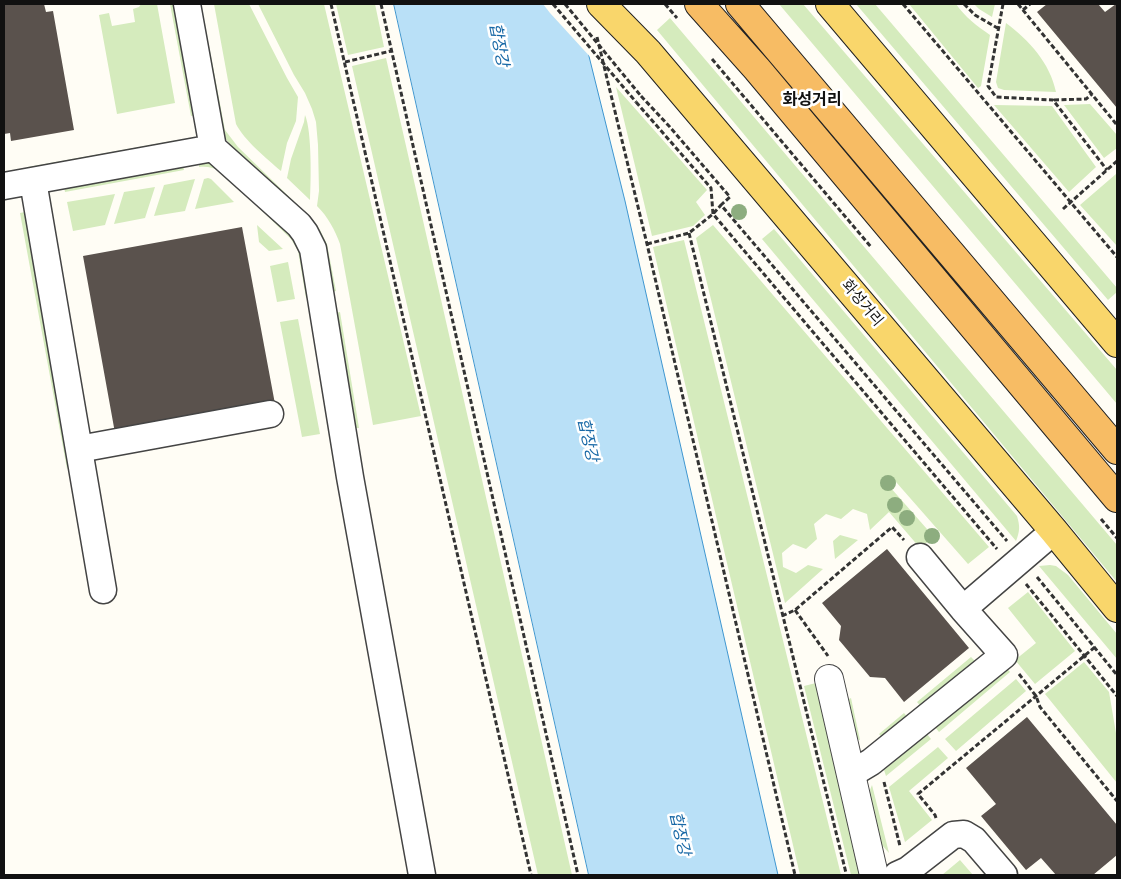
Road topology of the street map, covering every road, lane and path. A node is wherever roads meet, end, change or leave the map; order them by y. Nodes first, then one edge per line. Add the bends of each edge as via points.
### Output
1 (187, 4) edge
2 (331, 4) edge
3 (381, 4) edge
4 (553, 4) edge
5 (565, 4) edge
6 (601, 4) edge
7 (699, 4) edge
8 (740, 4) edge
9 (830, 4) edge
10 (903, 4) edge
11 (964, 4) edge
12 (1004, 4) edge
13 (1018, 4) edge
14 (1030, 4) edge
15 (1023, 10) junction
16 (999, 29) junction
17 (595, 31) dead end
18 (391, 51) junction
19 (345, 62) junction
20 (1092, 94) junction
21 (1053, 100) junction
22 (1117, 125) edge
23 (213, 148) junction
24 (1116, 162) edge
25 (1117, 167) edge
26 (1106, 170) junction
27 (33, 181) junction
28 (4, 186) edge
29 (1071, 202) junction
30 (721, 205) junction
31 (1063, 209) dead end
32 (713, 214) junction
33 (689, 233) junction
34 (647, 244) junction
35 (1117, 257) edge
36 (1117, 343) edge
37 (270, 414) dead end
38 (78, 449) junction
39 (1117, 450) edge
40 (1117, 498) edge
41 (1054, 531) junction
42 (920, 557) joint
43 (1017, 562) junction
44 (103, 590) dead end
45 (1117, 608) edge
46 (963, 609) junction
47 (782, 616) junction
48 (1095, 647) junction
49 (1004, 655) junction
50 (1084, 656) junction
51 (1117, 675) edge
52 (829, 679) dead end
53 (1036, 696) junction
54 (1117, 696) edge
55 (878, 757) junction
56 (851, 774) junction
57 (1117, 801) edge
58 (935, 823) dead end
59 (903, 873) edge
60 (422, 875) edge
61 (530, 875) edge
62 (578, 875) edge
63 (795, 875) edge
64 (846, 875) edge
65 (874, 875) edge
66 (1004, 875) edge

1 - 23 street
2 - 19 path
3 - 18 path
4 - 32 path, bridge via 712,188
5 - 30 path, bridge via 730,197
6 - 41 main road, 화성거리 via 648,52
7 - 40 highway
8 - 39 highway
9 - 36 main road
10 - 29 path
11 - 16 path
12 - 16 path
13 - 15 path
14 - 15 path
15 - 20 path
16 - 21 path via 988,86 996,97
17 - 34 path
18 - 19 path
18 - 62 path
19 - 61 path
20 - 21 path via 1086,99
20 - 22 path
21 - 26 path
23 - 27 street
23 - 60 street via 299,225 313,249 350,477
24 - 25 path
24 - 26 path
26 - 29 path
27 - 28 street
27 - 38 street
29 - 31 path
29 - 35 path
30 - 32 path
30 - 43 path
32 - 33 path
32 - 43 path
33 - 34 path
33 - 47 path
34 - 63 path
37 - 38 street
38 - 44 street
41 - 43 street
41 - 45 main road, 화성거리
42 - 46 street
42 - 47 path via 892,528 795,610
43 - 46 street
43 - 48 path
43 - 50 path
46 - 49 street
47 - 64 path
48 - 50 path
48 - 51 path
49 - 53 path
49 - 55 street
50 - 53 path
50 - 54 path
52 - 56 street
53 - 57 path via 1040,707
53 - 58 path via 918,794 935,815
55 - 56 street
55 - 59 path via 901,850
56 - 65 street
59 - 66 street via 953,835 964,834 974,840

